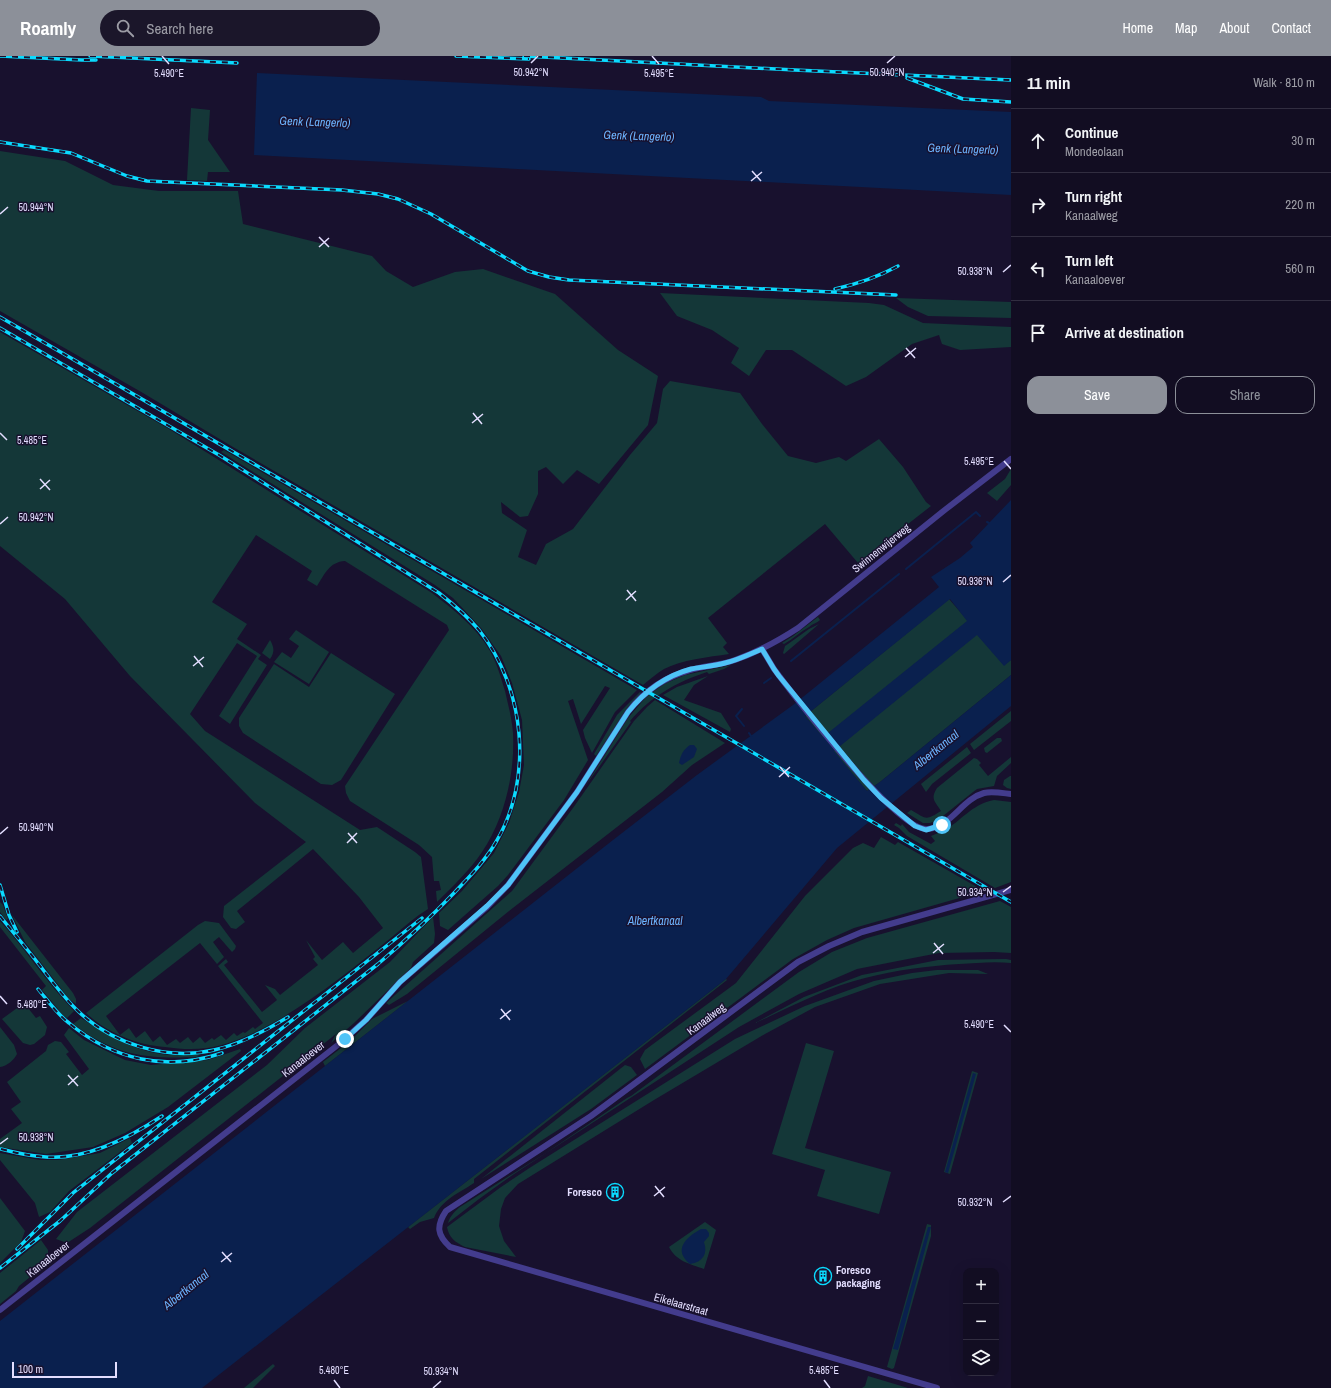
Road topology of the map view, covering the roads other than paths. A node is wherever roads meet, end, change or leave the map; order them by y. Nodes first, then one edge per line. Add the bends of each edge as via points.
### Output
1 (1011, 459) edge
2 (762, 649) junction
3 (1011, 794) edge
4 (1011, 890) edge
5 (441, 1219) joint
6 (0, 1310) edge
7 (937, 1388) edge

1 - 2 street, Swinnenwijerweg via 946,508 798,628
2 - 3 street via 774,669 864,780 910,822 926,830 935,828 984,793
2 - 6 street, Kanaaloever via 723,664 691,669 670,676 637,700 565,809 508,885 487,906 400,982 366,1020 339,1044
4 - 5 street, Kanaalweg via 862,932 798,962 610,1103 451,1207
5 - 7 street, Eikelaarstraat via 439,1225 442,1239 450,1247

